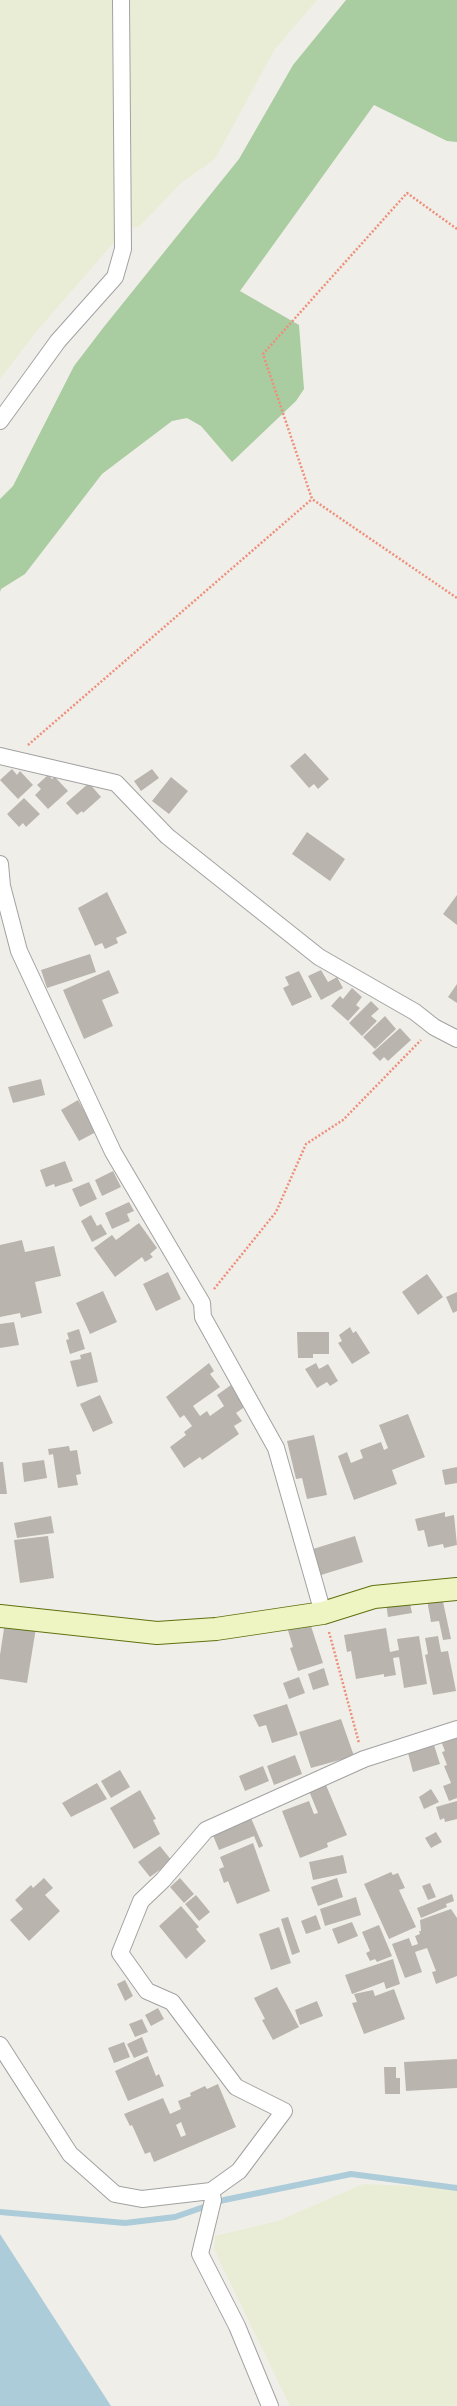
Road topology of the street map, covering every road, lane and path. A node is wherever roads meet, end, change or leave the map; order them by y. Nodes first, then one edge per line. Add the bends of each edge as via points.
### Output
1 (121, 0) edge
2 (457, 229) edge
3 (0, 421) edge
4 (312, 499) junction
5 (457, 598) edge
6 (6, 757) edge
7 (0, 864) edge
8 (434, 1027) junction
9 (457, 1039) edge
10 (202, 1303) junction
11 (457, 1589) edge
12 (323, 1613) junction
13 (0, 1616) edge
14 (457, 1729) edge
15 (364, 1759) junction
16 (0, 2045) edge
17 (211, 2191) junction
18 (270, 2406) edge

1 - 3 street via 123,249 115,277 58,341
2 - 4 path via 407,193 263,354
4 - 5 path
4 - 6 path
6 - 8 street via 116,783 167,836 319,957 415,1012
7 - 10 street via 2,886 19,951 113,1152
8 - 9 street
8 - 10 path via 343,1120 306,1144 276,1212
10 - 12 street via 203,1317 276,1448
11 - 12 street via 374,1597
12 - 13 street via 216,1629 158,1632
12 - 15 path
14 - 15 street
15 - 17 street via 206,1830 163,1880 141,1901 120,1953 147,1991 172,2002 236,2088 284,2111 239,2171
16 - 17 street via 70,2154 115,2194 142,2199
17 - 18 street via 212,2200 200,2254 238,2326

